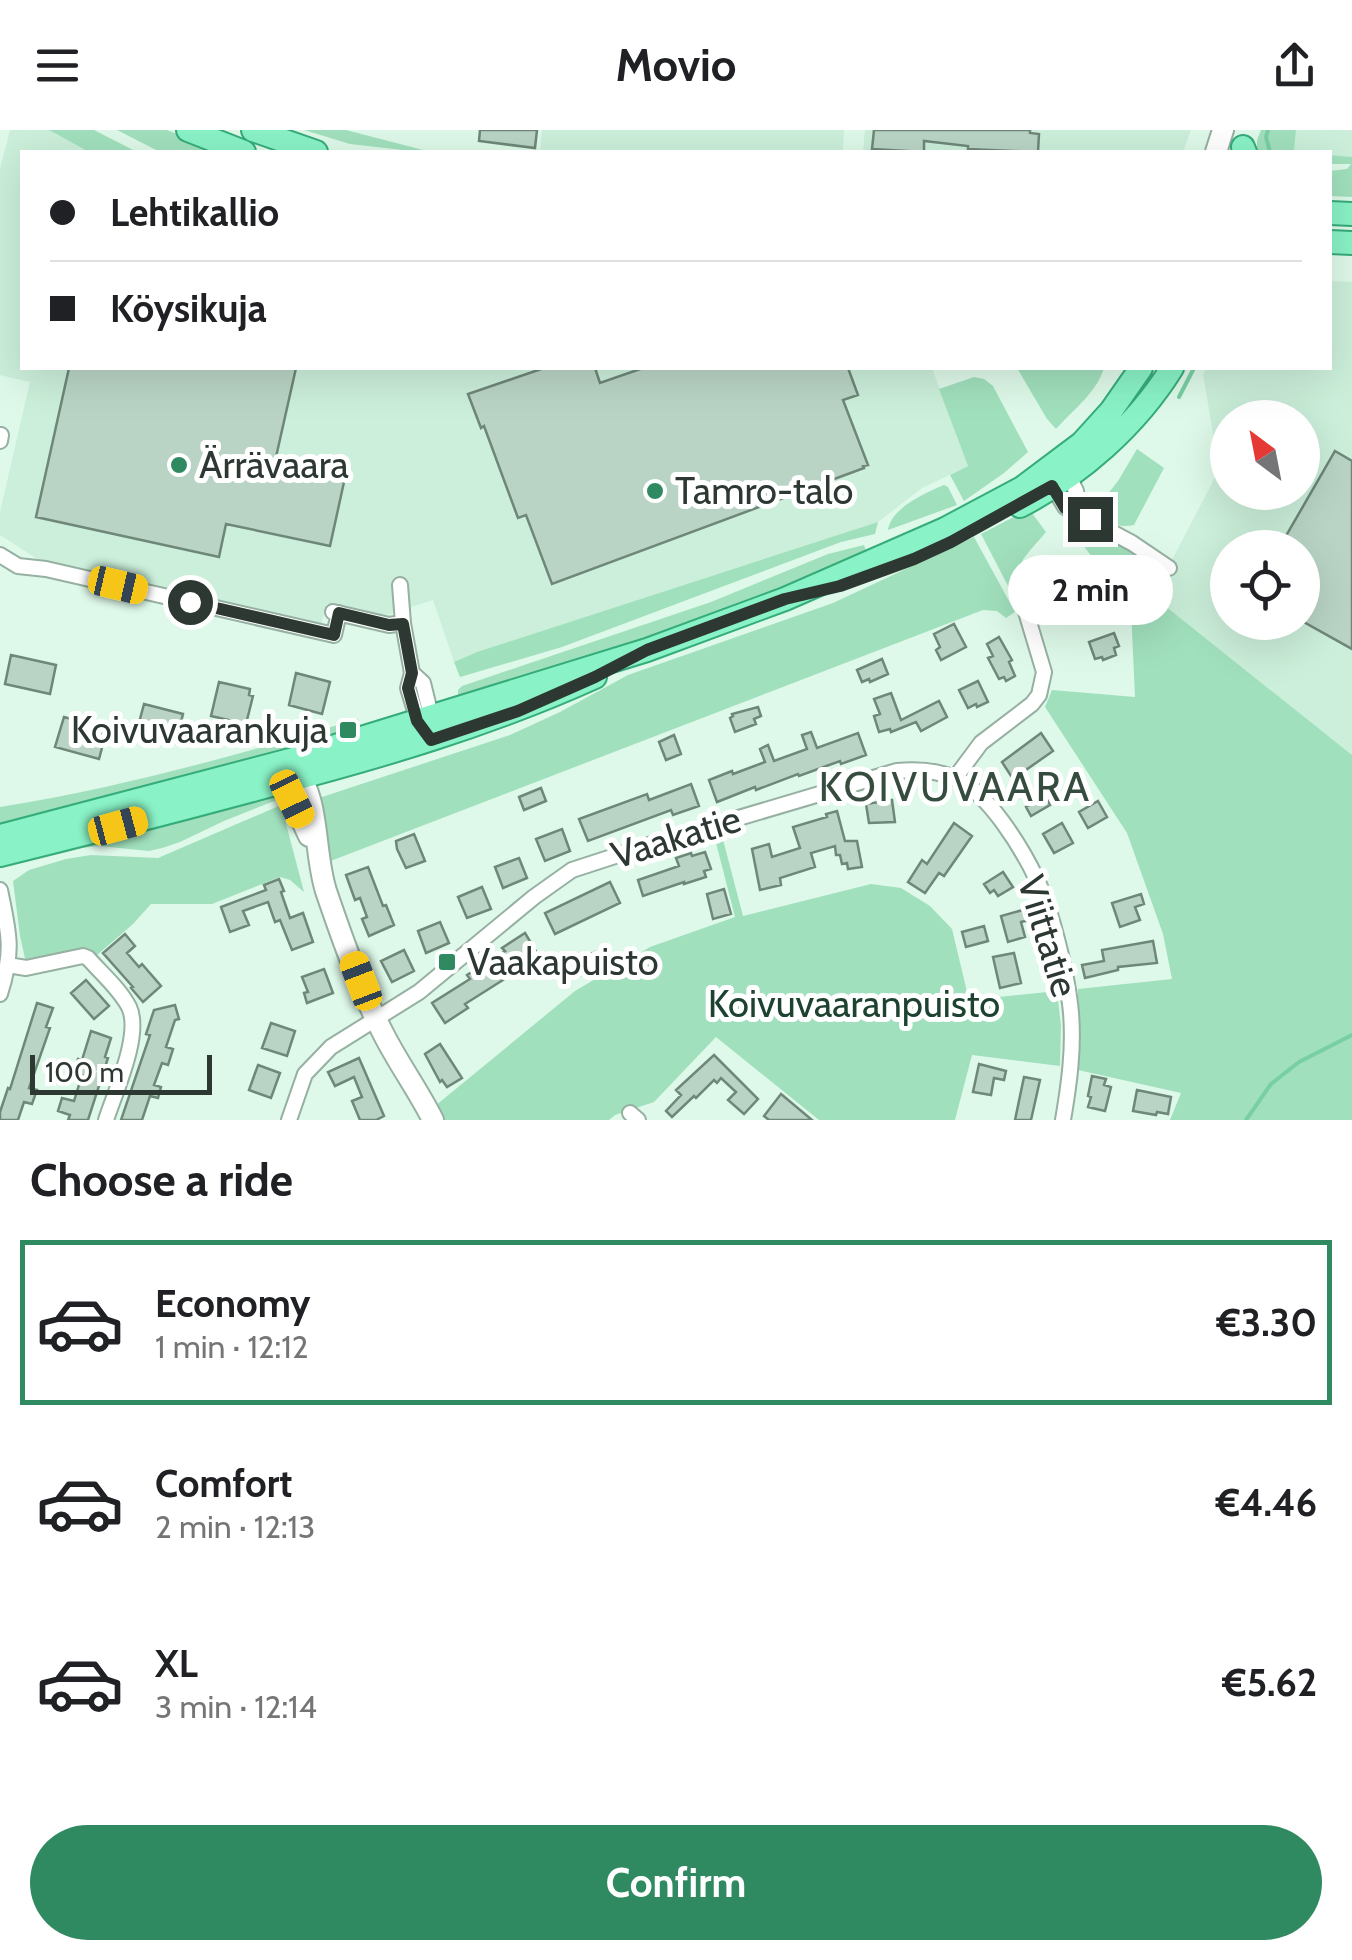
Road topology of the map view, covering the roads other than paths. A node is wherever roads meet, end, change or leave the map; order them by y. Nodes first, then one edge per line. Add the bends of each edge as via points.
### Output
1 (188, 130) edge
2 (253, 130) edge
3 (239, 150) edge
4 (310, 150) edge
5 (1140, 370) edge
6 (1171, 370) edge
7 (1057, 474) junction
8 (0, 556) edge
9 (1169, 568) dead end
10 (400, 585) dead end
11 (1026, 612) dead end
12 (403, 624) junction
13 (427, 726) junction
14 (294, 773) junction
15 (955, 778) junction
16 (0, 836) edge
17 (0, 855) edge
18 (0, 890) edge
19 (8, 965) junction
20 (0, 994) edge
21 (376, 1018) junction
22 (106, 1120) edge
23 (289, 1120) edge
24 (433, 1120) edge
25 (1063, 1120) edge

1 - 3 main road
2 - 4 main road
5 - 7 main road
6 - 7 main road via 1138,414 1092,458
7 - 9 street via 1065,508
7 - 13 main road via 914,559
8 - 12 street via 18,566 334,635 336,612
10 - 12 street
11 - 15 street via 1044,672 1039,694 976,748
12 - 13 street
13 - 14 main road
14 - 16 main road
14 - 17 main road
14 - 21 street via 292,799
15 - 21 street, Vaakatie via 896,771 585,864 556,880 420,992
15 - 25 street, Viittatie via 1003,825 1049,914 1070,1010
18 - 19 street
19 - 20 street
19 - 22 street via 26,968 83,956 125,1001 132,1034
21 - 23 street, Vaakatie via 314,1062
21 - 24 street

